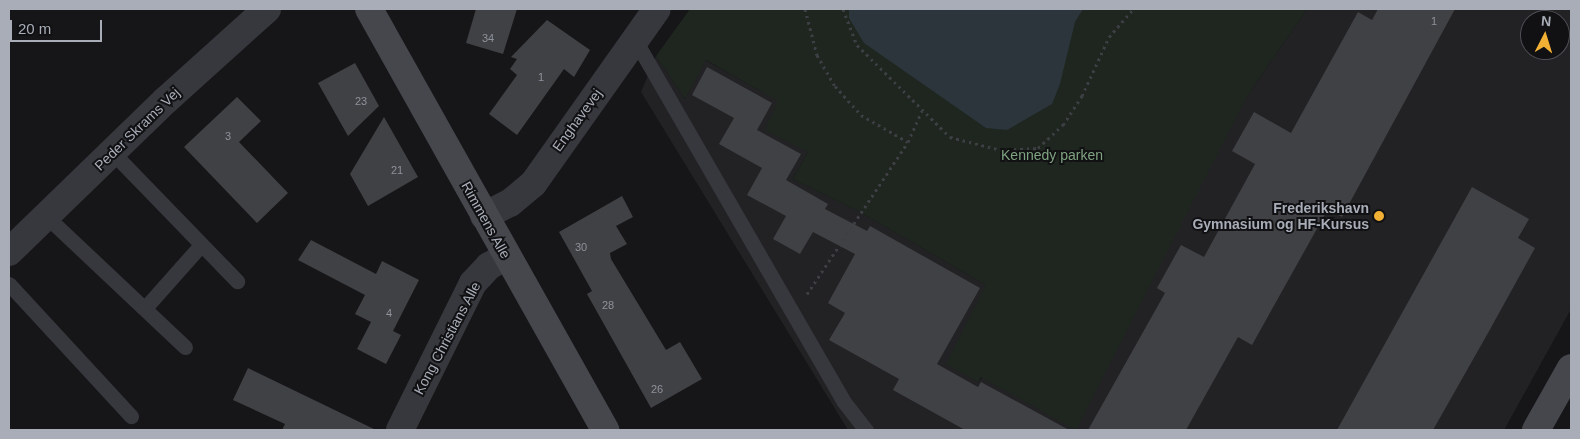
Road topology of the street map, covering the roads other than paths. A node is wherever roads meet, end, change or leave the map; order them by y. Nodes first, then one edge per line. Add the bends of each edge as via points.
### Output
1 (267, 9) edge
2 (369, 9) edge
3 (657, 9) edge
4 (635, 40) junction
5 (112, 152) junction
6 (46, 216) junction
7 (484, 216) junction
8 (201, 244) junction
9 (9, 252) edge
10 (506, 256) junction
11 (237, 281) dead end
12 (9, 284) edge
13 (146, 308) junction
14 (185, 347) dead end
15 (1571, 368) edge
16 (131, 416) dead end
17 (400, 430) edge
18 (605, 430) edge
19 (866, 430) edge
20 (1536, 430) edge

1 - 5 street, Peder Skrams Vej
2 - 7 street, Rimmens Alle
3 - 4 street, Enghavevej
4 - 7 street, Enghavevej via 533,184 510,203
4 - 19 lane via 844,402
5 - 6 street, Peder Skrams Vej
5 - 8 lane
6 - 9 street, Peder Skrams Vej
6 - 13 lane
7 - 10 street, Rimmens Alle
8 - 11 lane
8 - 13 lane
10 - 17 street, Kong Christians Alle via 488,266 473,283
10 - 18 street, Rimmens Alle
12 - 16 lane
13 - 14 lane
15 - 20 street

